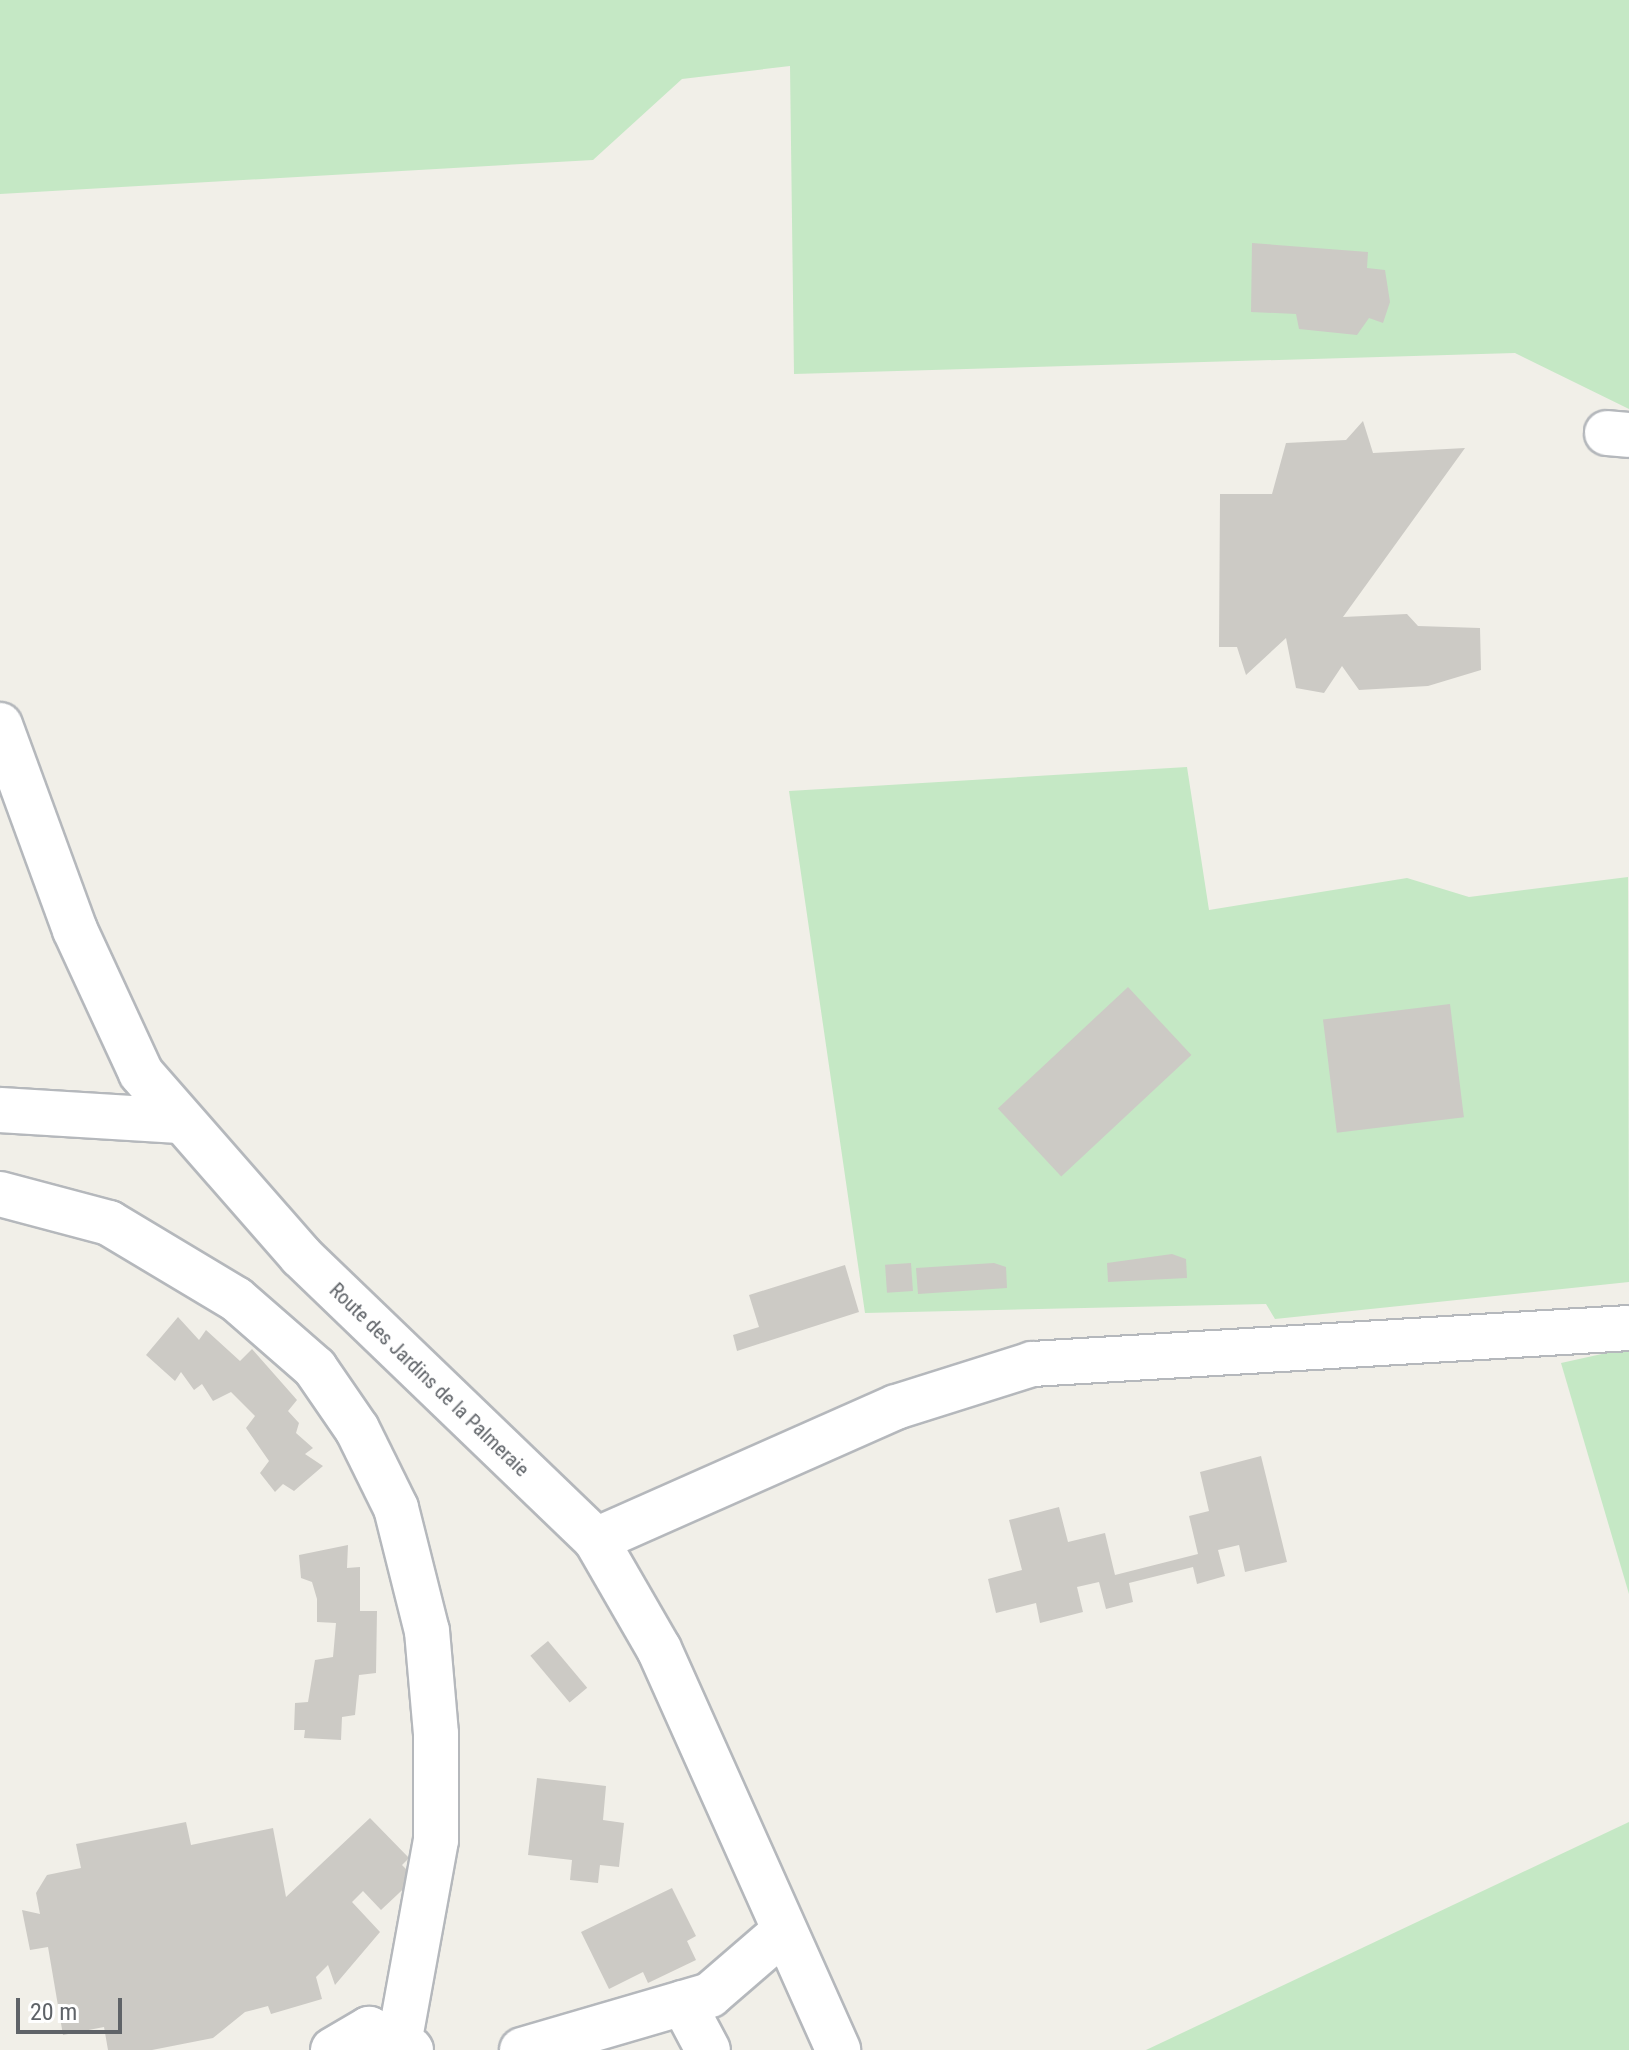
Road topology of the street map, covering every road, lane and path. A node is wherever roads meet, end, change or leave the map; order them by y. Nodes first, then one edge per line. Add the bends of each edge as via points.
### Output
1 (0, 725) edge
2 (0, 1110) edge
3 (178, 1121) junction
4 (0, 1194) edge
5 (1629, 1328) edge
6 (596, 1540) junction
7 (783, 1932) junction
8 (683, 2003) junction
9 (406, 2044) edge
10 (333, 2050) edge
11 (522, 2050) edge
12 (708, 2050) edge
13 (838, 2050) edge

1 - 3 street, Route des Jardins de la Palmeraie via 99,984 141,1073
2 - 3 street
3 - 6 street, Route des Jardins de la Palmeraie via 301,1256
4 - 9 street via 109,1223 236,1299 315,1368 357,1429 396,1508 427,1631 436,1734 436,1840
5 - 6 street via 1032,1364 896,1407
6 - 7 street, Route des Jardins de la Palmeraie via 659,1649
7 - 8 street via 710,1995
7 - 13 street, Route des Jardins de la Palmeraie
8 - 11 street
8 - 12 street
9 - 10 street via 369,2029

